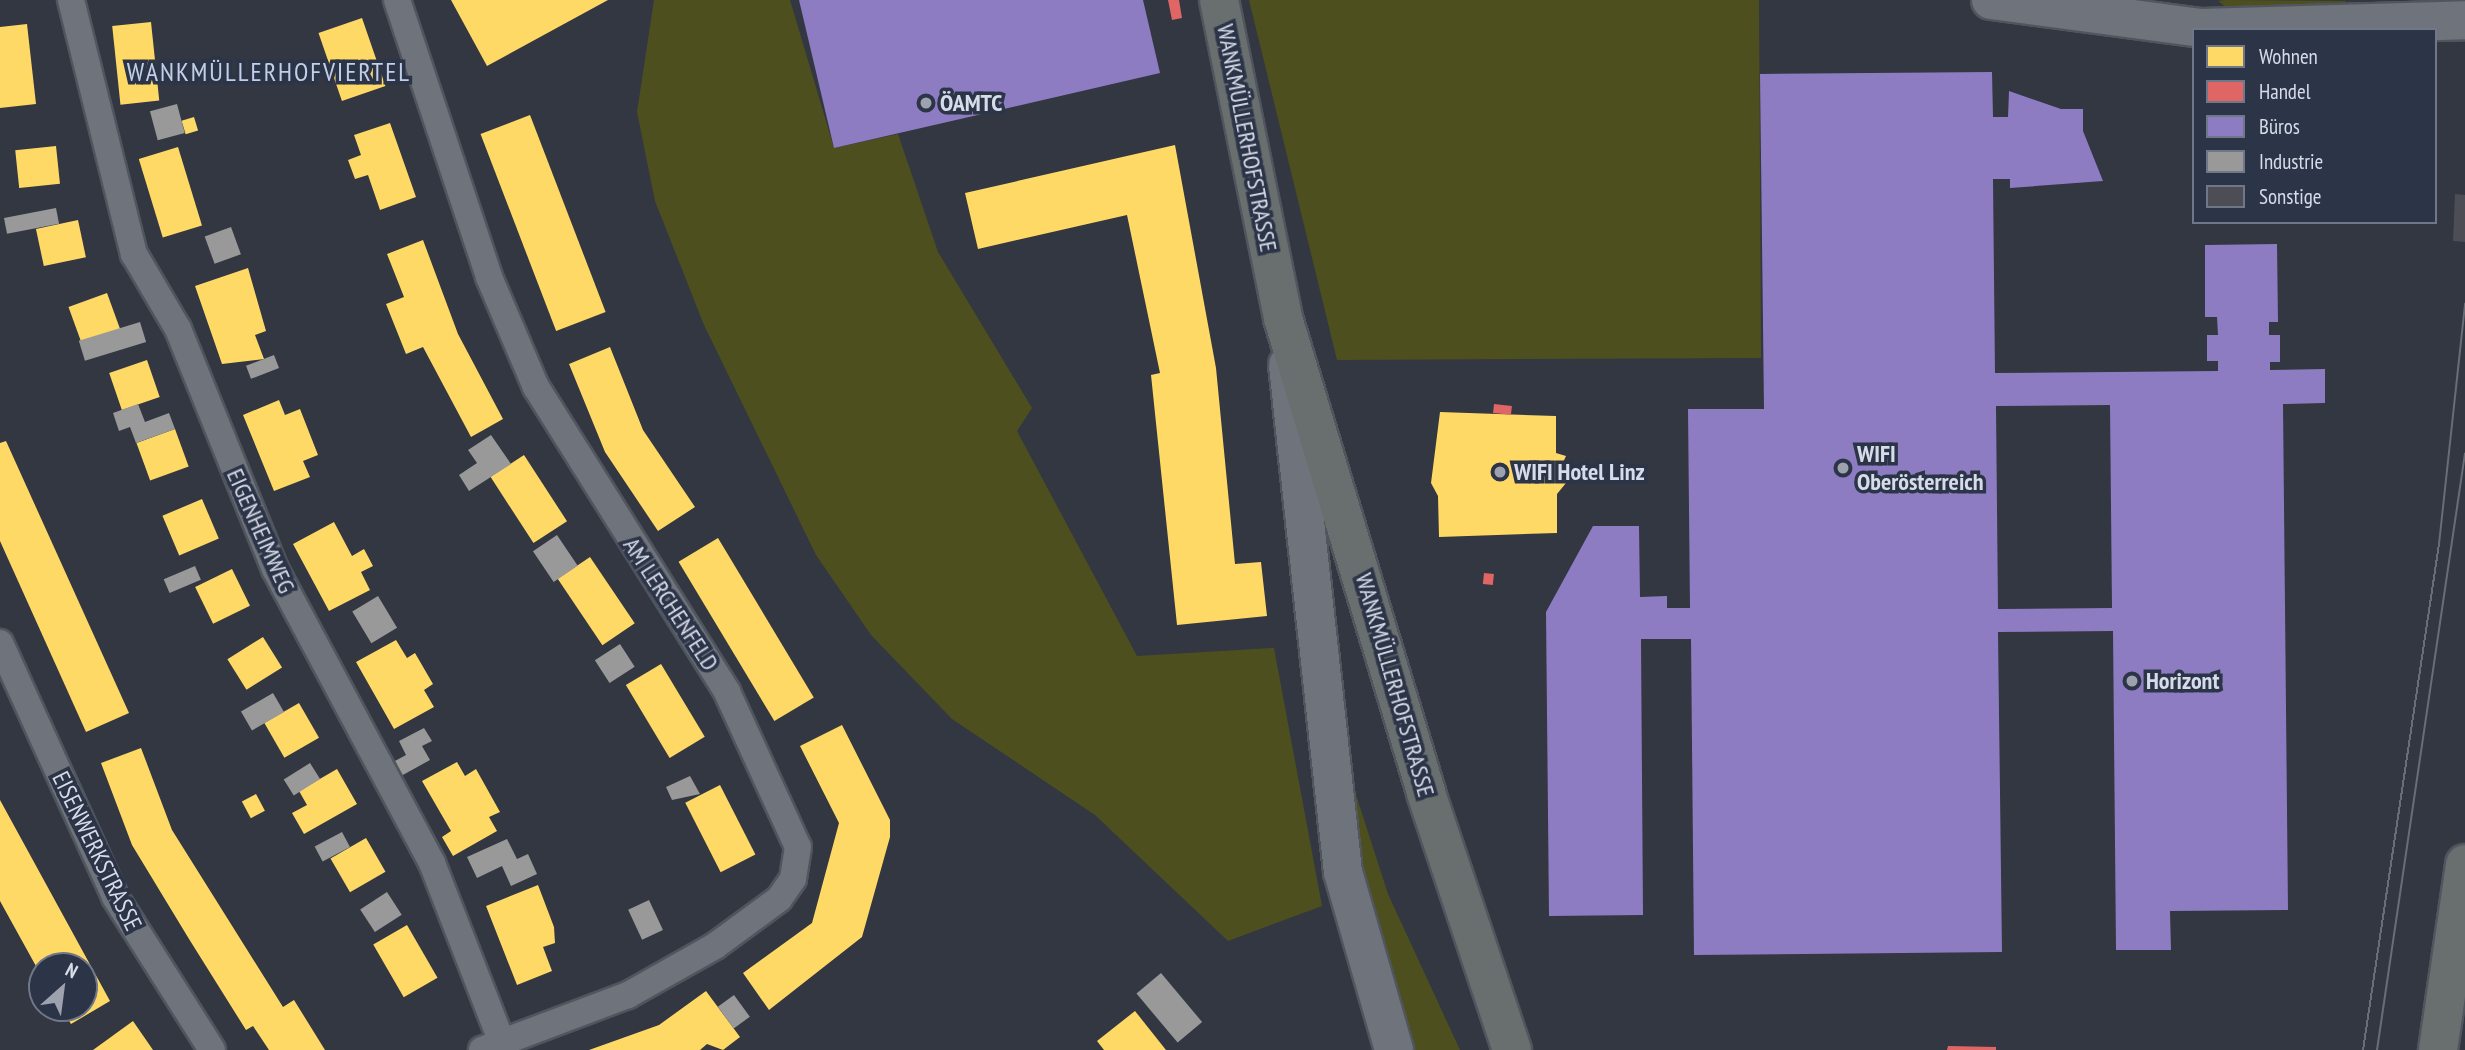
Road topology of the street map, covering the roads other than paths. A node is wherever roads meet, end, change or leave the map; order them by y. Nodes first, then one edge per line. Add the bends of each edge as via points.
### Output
1 (71, 0) edge
2 (397, 0) edge
3 (1219, 0) edge
4 (1991, 0) edge
5 (2365, 0) edge
6 (2121, 6) edge
7 (2465, 20) edge
8 (2403, 24) junction
9 (1283, 318) junction
10 (0, 643) edge
11 (2465, 864) edge
12 (1509, 1040) edge
13 (492, 1046) edge
14 (212, 1050) edge
15 (1394, 1050) edge
16 (2438, 1050) edge

1 - 13 street, EIGENHEIMWEG via 134,254 178,329 275,569 432,863
2 - 13 street, AM LERCHENFELD via 489,277 536,387 727,692 798,847 793,878 779,898 715,946 628,995
3 - 9 main road, WANKMÜLLERHOFSTRASSE
4 - 6 main road
5 - 8 main road
6 - 8 main road via 2201,27
7 - 8 main road
9 - 12 main road, WANKMÜLLERHOFSTRASSE via 1426,793
9 - 15 main road, WANKMÜLLERHOFSTRASSE via 1343,872
10 - 14 street, EISENWERKSTRASSE via 115,897
11 - 16 main road

